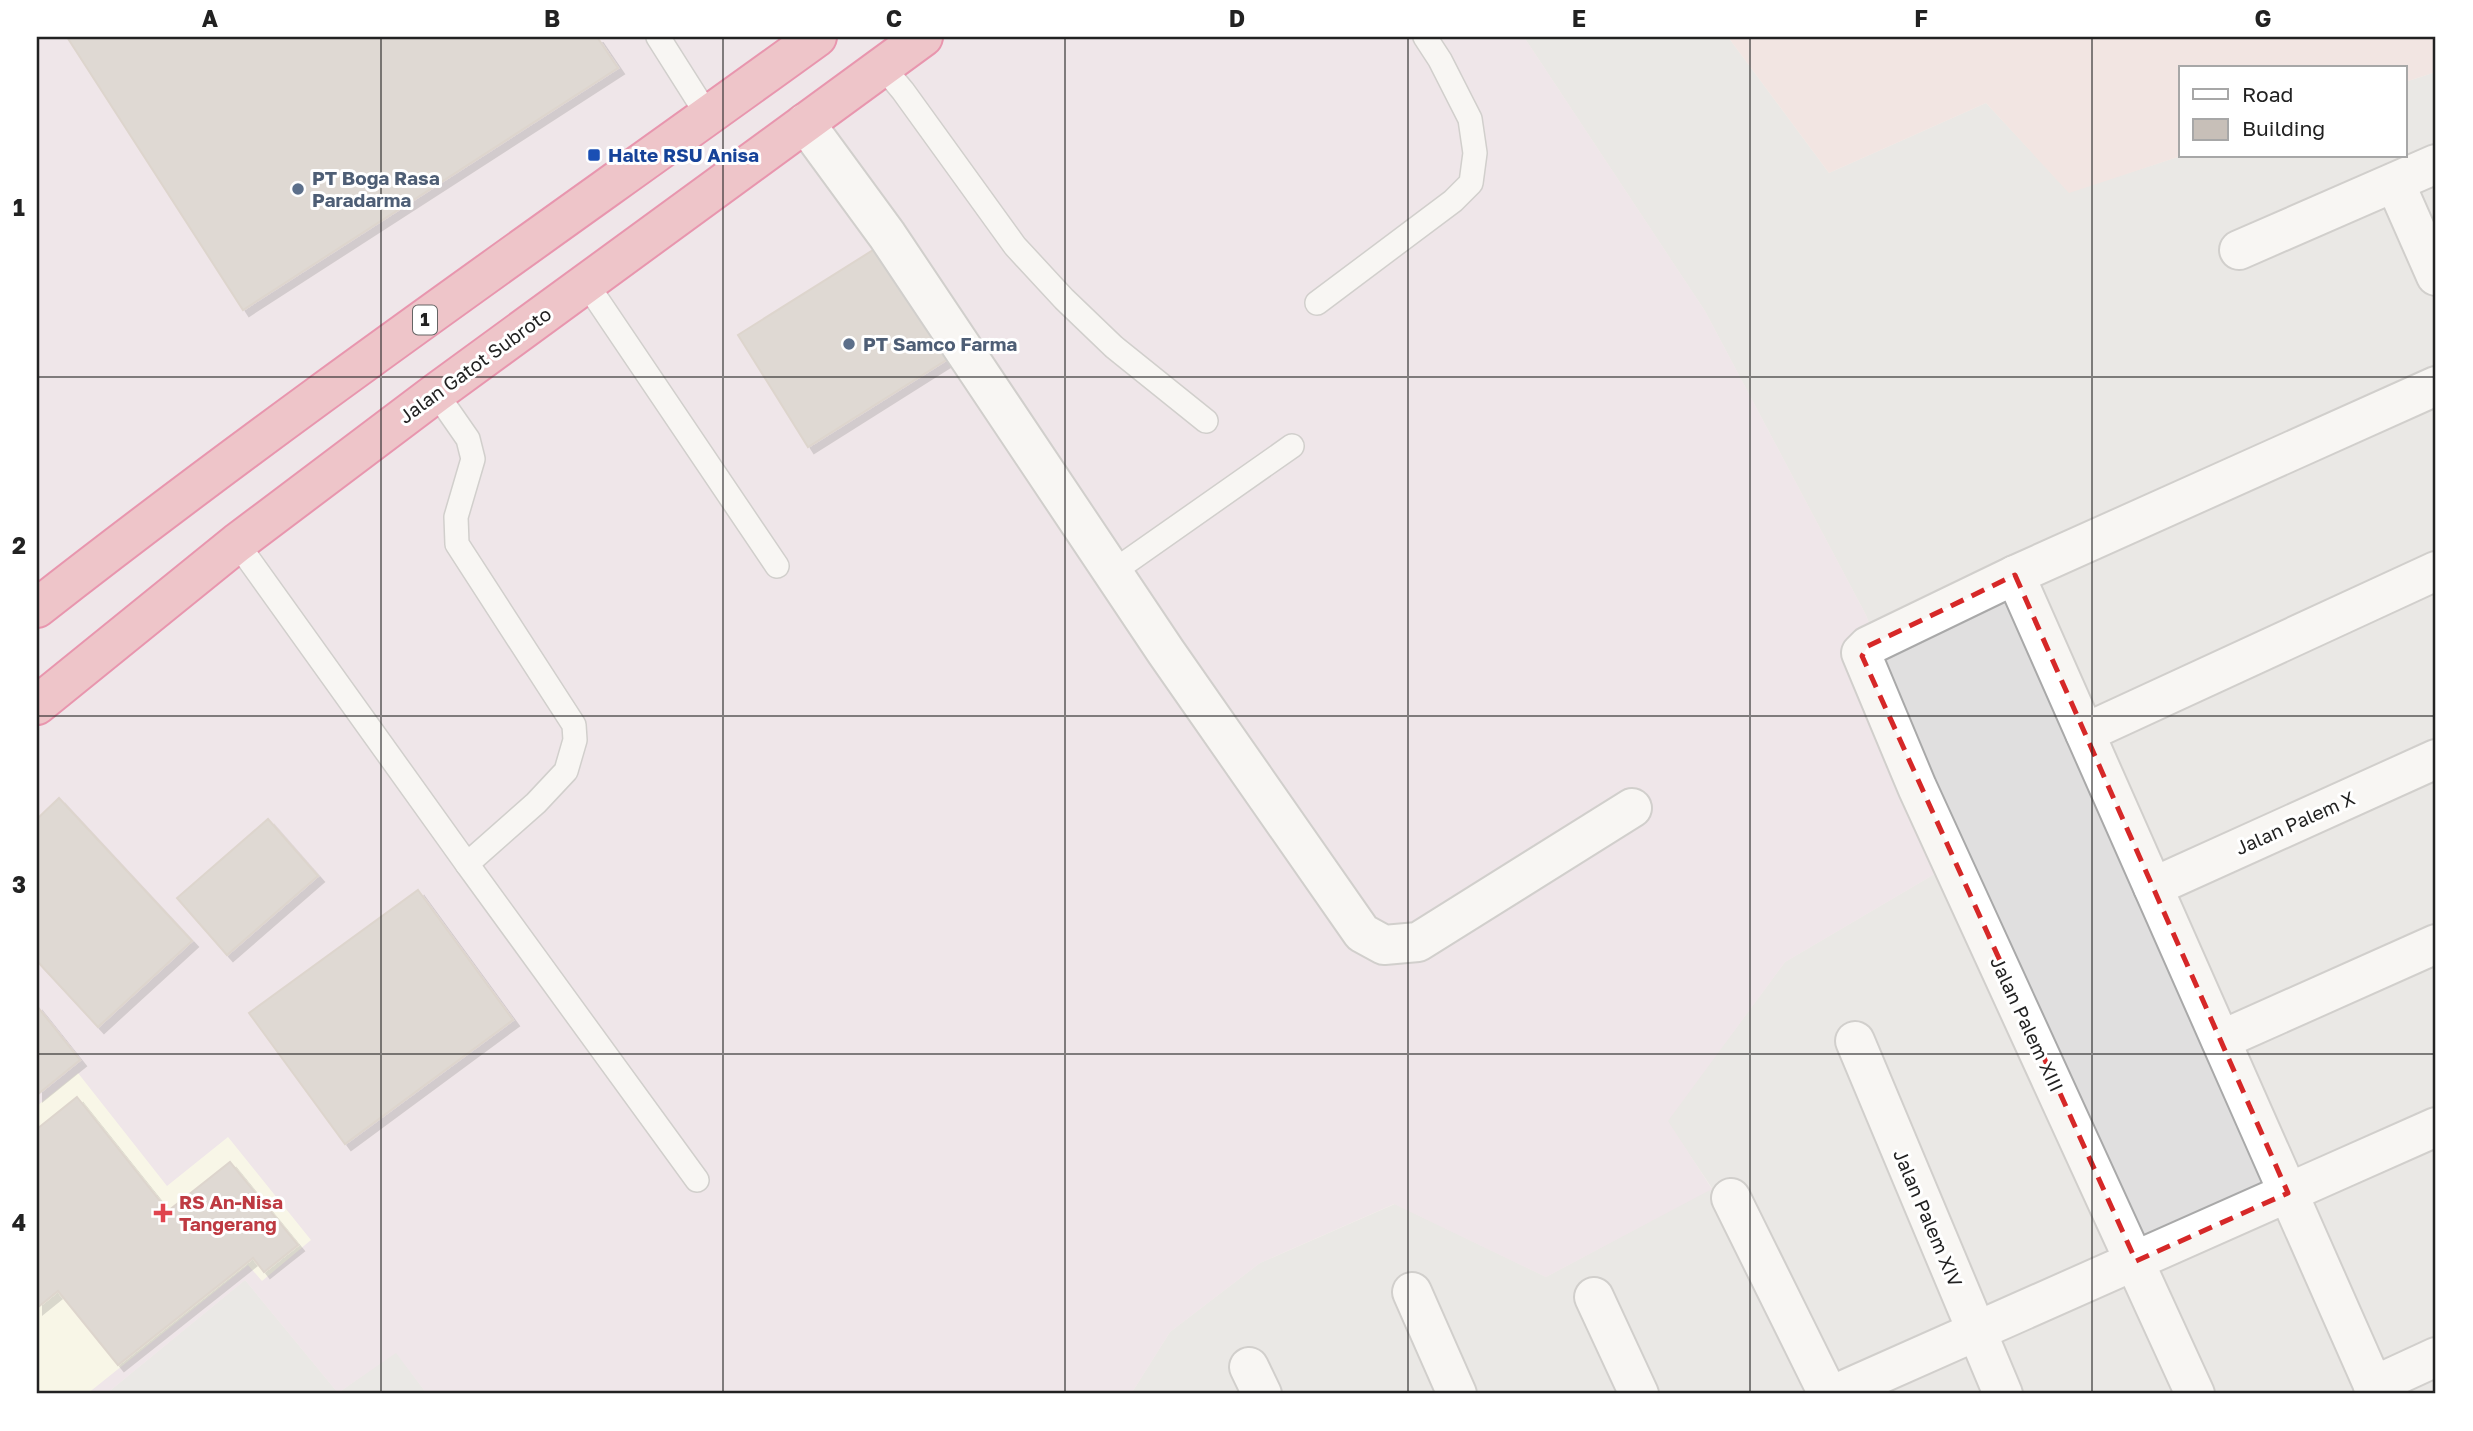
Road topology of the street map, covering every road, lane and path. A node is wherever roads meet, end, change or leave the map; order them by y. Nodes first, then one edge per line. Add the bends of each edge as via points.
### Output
1 (658, 37) edge
2 (817, 37) edge
3 (923, 37) edge
4 (1425, 37) edge
5 (883, 67) junction
6 (708, 116) junction
7 (805, 123) junction
8 (2436, 164) edge
9 (2395, 183) junction
10 (2239, 250) dead end
11 (2436, 276) edge
12 (586, 283) junction
13 (1317, 303) dead end
14 (2436, 386) edge
15 (436, 393) junction
16 (1206, 421) dead end
17 (1292, 446) dead end
18 (237, 543) junction
19 (777, 566) dead end
20 (1114, 571) junction
21 (2436, 571) edge
22 (2015, 575) junction
23 (37, 608) edge
24 (37, 705) edge
25 (2085, 733) junction
26 (2436, 758) edge
27 (1632, 808) dead end
28 (467, 864) junction
29 (2153, 887) junction
30 (2436, 944) edge
31 (2221, 1040) junction
32 (1855, 1041) dead end
33 (2436, 1127) edge
34 (697, 1180) dead end
35 (2288, 1193) junction
36 (1731, 1198) dead end
37 (2136, 1261) junction
38 (1412, 1292) dead end
39 (1594, 1297) dead end
40 (1975, 1331) junction
41 (2436, 1357) edge
42 (2375, 1390) edge
43 (1457, 1394) edge
44 (1639, 1394) edge
45 (1828, 1394) edge
46 (1835, 1394) edge
47 (2003, 1394) edge
48 (2195, 1394) edge

1 - 6 lane
2 - 6 highway, 1
3 - 5 highway, Jalan Gatot Subroto
4 - 13 lane via 1470,119 1475,153 1471,183
5 - 7 highway, Jalan Gatot Subroto
5 - 16 lane via 1014,246 1114,348
6 - 23 highway, 1 via 414,327
7 - 12 highway, Jalan Gatot Subroto
7 - 20 street via 887,235
8 - 9 street
9 - 10 street
9 - 11 street
12 - 15 highway, Jalan Gatot Subroto
12 - 19 lane
14 - 22 street
15 - 18 highway, Jalan Gatot Subroto
15 - 28 lane via 468,439 473,458 456,517 457,544 574,725 575,740 566,771
17 - 20 lane
18 - 24 highway, Jalan Gatot Subroto
18 - 28 lane
20 - 27 street via 1362,933 1384,945 1418,942
21 - 25 street
22 - 25 street
22 - 37 street, Jalan Palem XIII via 1861,653 1917,787
25 - 29 street
26 - 29 street, Jalan Palem X
28 - 34 lane
29 - 31 street
30 - 31 street
31 - 35 street
32 - 40 street, Jalan Palem XIV
33 - 35 street
35 - 37 street
35 - 42 street
36 - 45 street
37 - 40 street
37 - 48 street, Jalan Palem XIII
38 - 43 street
39 - 44 street
40 - 46 street
40 - 47 street, Jalan Palem XIV
41 - 42 street

